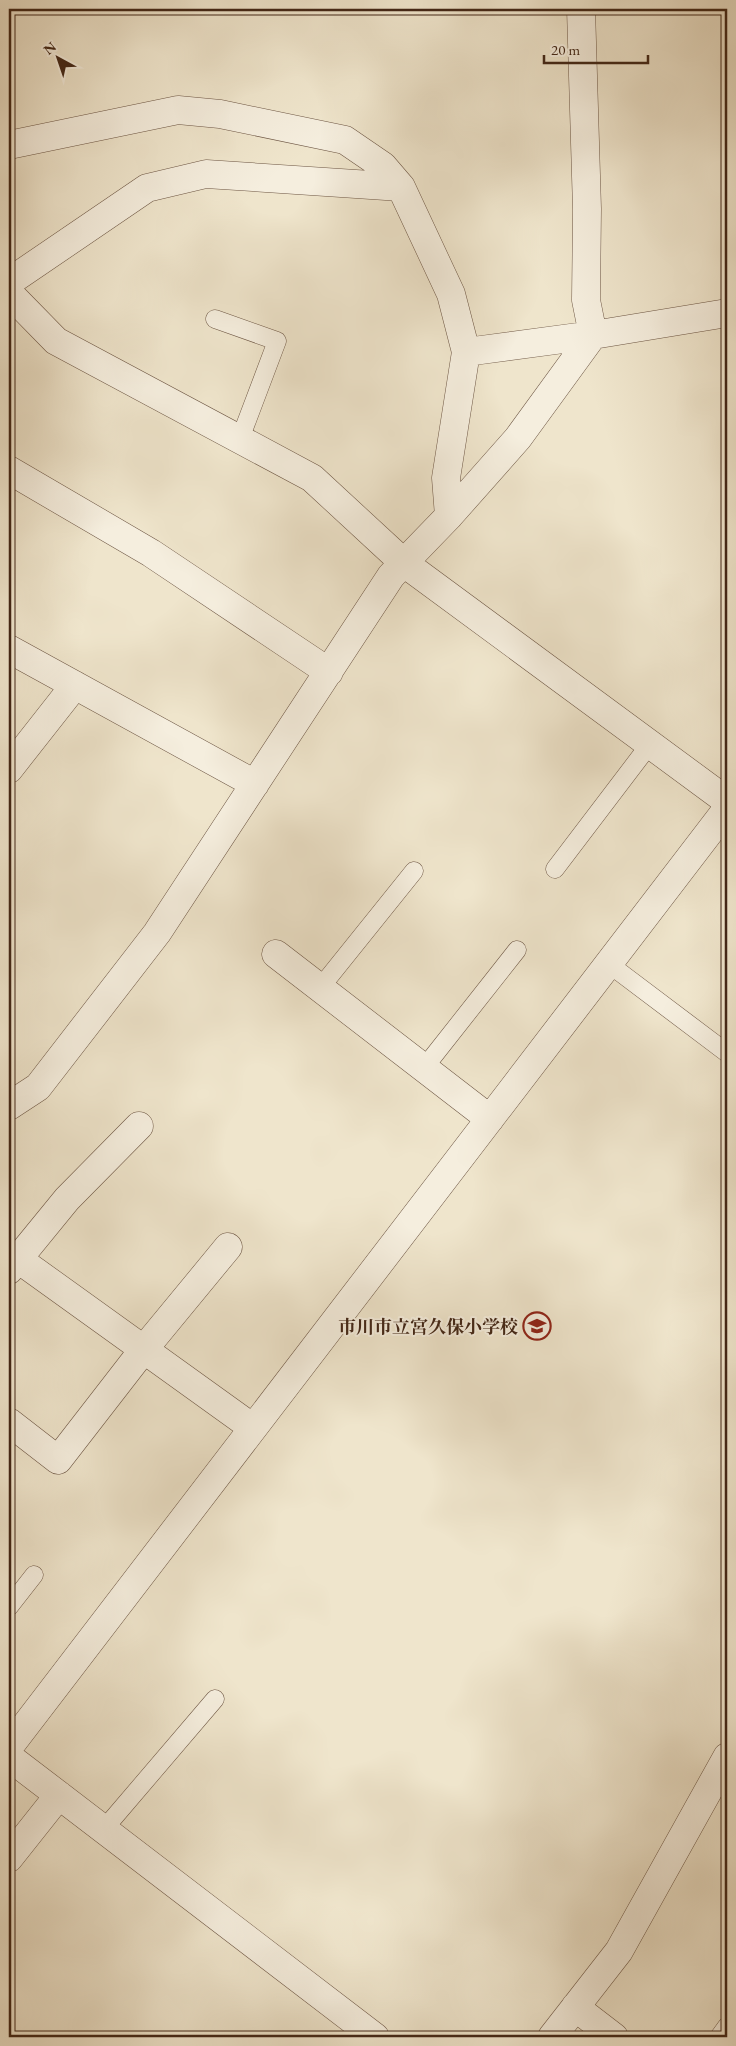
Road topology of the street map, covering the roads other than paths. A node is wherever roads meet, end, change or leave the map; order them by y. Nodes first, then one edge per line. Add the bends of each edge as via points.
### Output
1 (581, 9) edge
2 (9, 145) edge
3 (401, 188) junction
4 (9, 282) edge
5 (9, 293) edge
6 (727, 313) edge
7 (215, 319) dead end
8 (593, 335) junction
9 (466, 352) junction
10 (240, 439) junction
11 (9, 470) edge
12 (449, 516) junction
13 (404, 563) junction
14 (9, 649) edge
15 (329, 672) junction
16 (75, 685) junction
17 (650, 744) junction
18 (9, 769) edge
19 (255, 784) junction
20 (727, 801) edge
21 (727, 809) edge
22 (555, 869) dead end
23 (414, 871) dead end
24 (517, 950) dead end
25 (276, 954) dead end
26 (609, 964) junction
27 (320, 988) junction
28 (725, 1046) edge
29 (424, 1068) junction
30 (9, 1106) edge
31 (490, 1120) junction
32 (139, 1126) dead end
33 (228, 1247) dead end
34 (14, 1264) edge
35 (144, 1349) junction
36 (9, 1422) edge
37 (253, 1428) junction
38 (34, 1575) dead end
39 (9, 1607) edge
40 (215, 1699) dead end
41 (9, 1747) edge
42 (9, 1756) edge
43 (727, 1758) edge
44 (59, 1795) junction
45 (104, 1830) junction
46 (9, 1858) edge
47 (575, 2007) junction
48 (727, 2026) edge
49 (375, 2037) edge
50 (552, 2037) edge
51 (614, 2037) edge
52 (718, 2037) edge

1 - 8 street via 587,209 586,300
2 - 3 street via 178,110 220,114 344,140 383,166
3 - 4 street via 206,174 147,188
3 - 9 street via 451,294
5 - 10 street via 56,341
6 - 8 street
7 - 10 lane via 277,341
8 - 9 street
8 - 12 street via 518,438
9 - 12 street via 446,478
10 - 13 street via 312,478
11 - 15 street via 151,554
12 - 13 street
13 - 15 street via 391,576
13 - 17 street
14 - 16 street
15 - 19 street
16 - 18 street
16 - 19 street
17 - 20 street
17 - 22 lane
19 - 30 street via 152,941 38,1087
21 - 26 street
23 - 27 lane
24 - 29 lane
25 - 27 street
26 - 28 lane
26 - 31 street
27 - 29 street
29 - 31 street
31 - 37 street
32 - 34 street via 67,1199
33 - 35 street
34 - 35 street
35 - 36 street via 58,1460
35 - 37 street
37 - 41 street
38 - 39 lane
40 - 45 lane
42 - 44 street
43 - 47 street via 619,1951
44 - 45 street
44 - 46 street
45 - 49 street
47 - 50 street
47 - 51 street
48 - 52 lane

